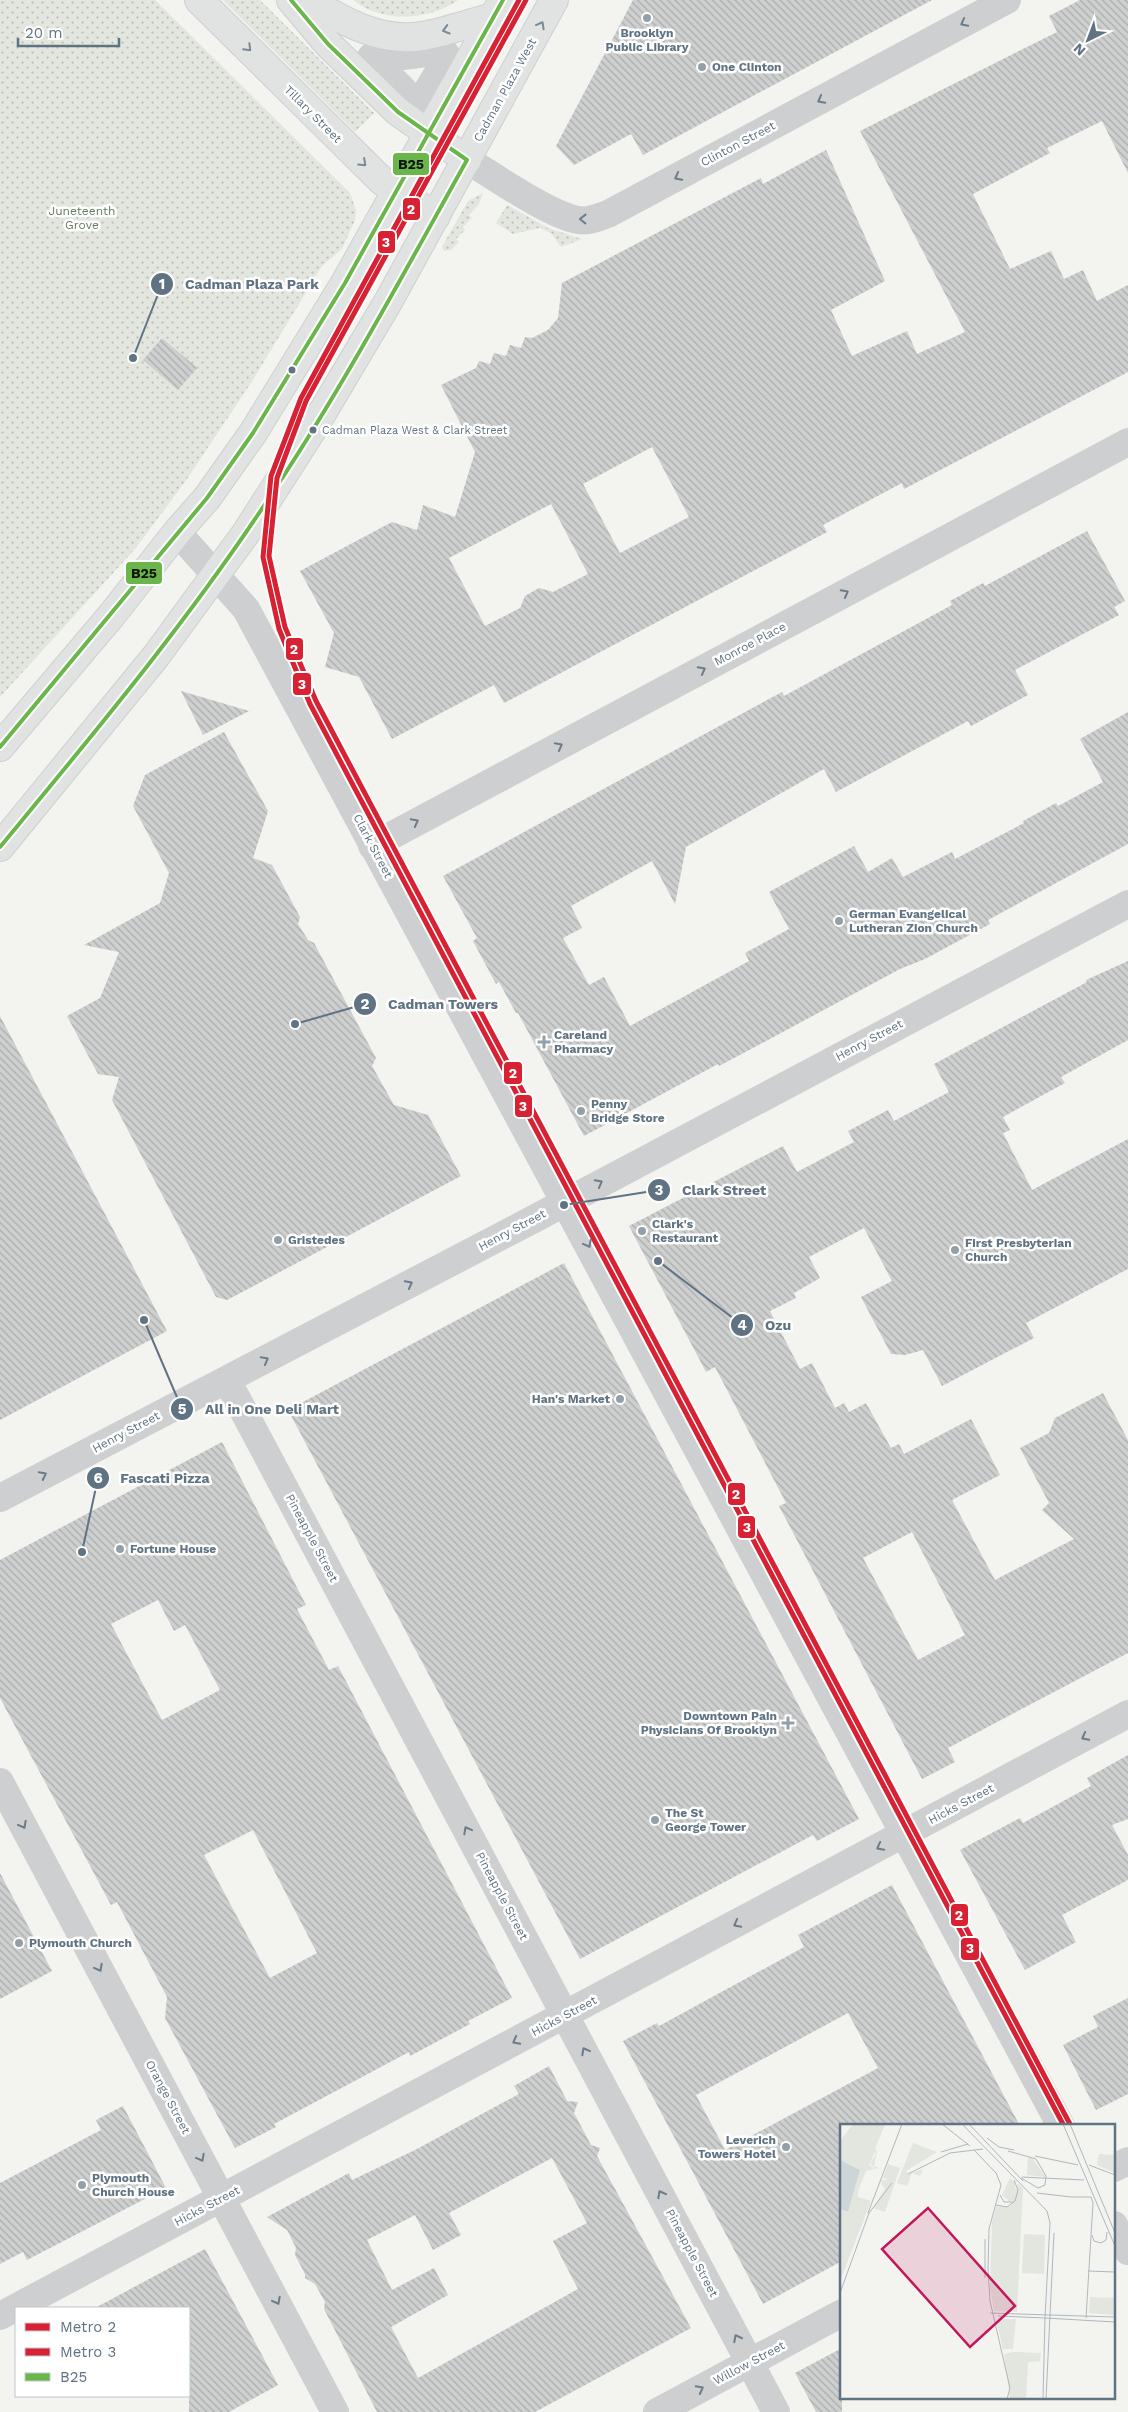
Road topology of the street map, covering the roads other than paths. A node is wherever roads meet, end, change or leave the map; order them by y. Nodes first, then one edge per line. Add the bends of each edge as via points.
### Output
1 (200, 0) edge
2 (291, 0) edge
3 (309, 0) edge
4 (554, 0) edge
5 (1008, 0) edge
6 (498, 8) edge
7 (428, 134) junction
8 (467, 160) junction
9 (396, 192) junction
10 (436, 216) junction
11 (1128, 442) edge
12 (177, 532) junction
13 (215, 575) junction
14 (0, 748) edge
15 (372, 846) junction
16 (0, 847) edge
17 (1128, 904) edge
18 (565, 1201) junction
19 (227, 1380) junction
20 (0, 1498) edge
21 (1128, 1714) edge
22 (0, 1782) edge
23 (904, 1835) junction
24 (566, 2015) junction
25 (1060, 2124) edge
26 (1128, 2161) edge
27 (1116, 2167) edge
28 (222, 2198) junction
29 (1116, 2229) edge
30 (1128, 2251) edge
31 (17, 2307) edge
32 (15, 2308) edge
33 (840, 2314) edge
34 (0, 2316) edge
35 (750, 2362) junction
36 (335, 2412) edge
37 (657, 2412) edge
38 (776, 2412) edge

1 -> 9 main road, Tillary Street via 349,150
2 - 7 main road via 335,50 398,112
6 -> 3 main road via 420,37 392,36 348,23
8 -> 4 main road, Cadman Plaza West
5 -> 8 street, Clinton Street via 594,219 580,220 550,209
6 - 7 main road
7 - 8 main road
7 - 9 main road
8 - 10 main road, Cadman Plaza West
9 - 10 main road, Tillary Street
9 - 12 main road via 316,332 253,433 207,498
10 - 13 main road, Cadman Plaza West via 312,430 246,534
15 -> 11 street, Monroe Place
12 - 13 street, Clark Street
12 - 14 main road
13 - 15 street, Clark Street via 246,609
13 - 16 main road, Cadman Plaza West via 162,649
15 - 18 street, Clark Street
18 -> 17 street, Henry Street
19 -> 18 street, Henry Street
18 -> 23 street, Clark Street
20 -> 19 street, Henry Street
24 -> 19 street, Pineapple Street
21 -> 23 street, Hicks Street
22 -> 28 street, Orange Street
23 -> 24 street, Hicks Street
23 - 25 street, Clark Street
24 -> 28 street, Hicks Street
35 -> 24 street, Pineapple Street
26 - 27 street
28 - 31 street, Hicks Street
28 -> 36 street, Orange Street
29 - 30 street
32 - 34 street, Hicks Street
33 - 35 street, Willow Street
37 -> 35 street, Willow Street
35 - 38 street, Pineapple Street

